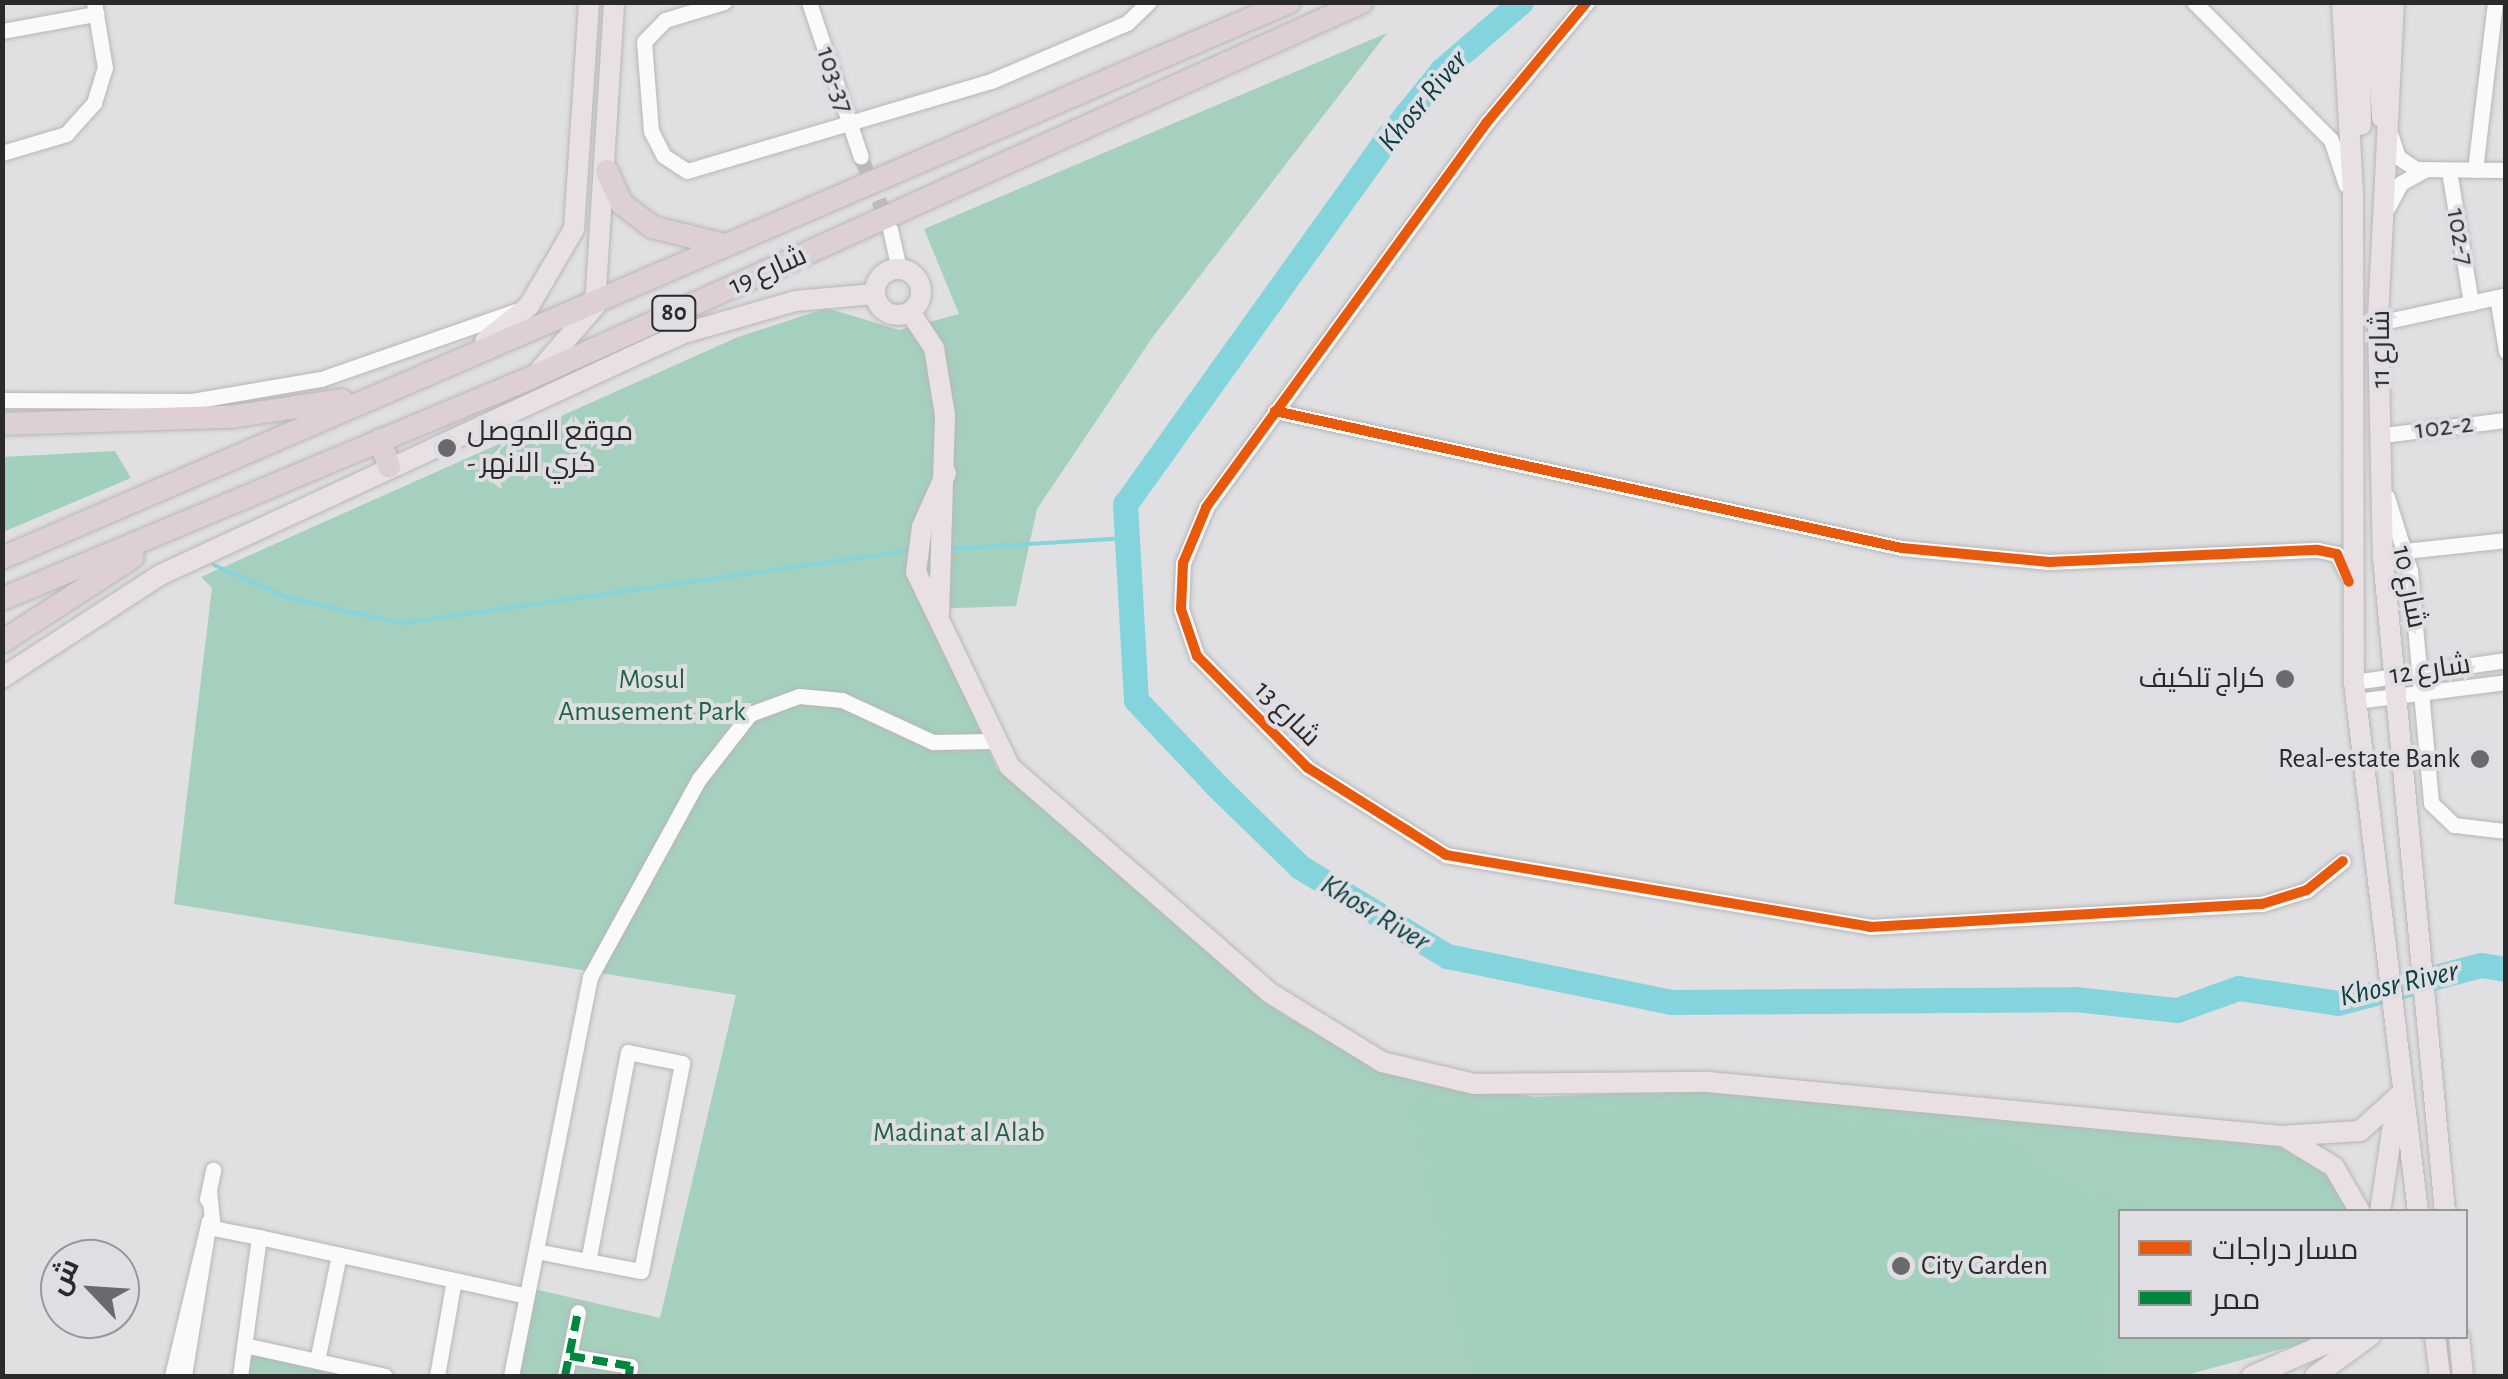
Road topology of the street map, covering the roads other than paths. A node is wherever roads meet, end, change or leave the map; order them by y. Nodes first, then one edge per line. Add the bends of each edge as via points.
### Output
1 (588, 2) edge
2 (614, 2) edge
3 (724, 2) edge
4 (809, 2) edge
5 (1149, 2) edge
6 (1289, 2) edge
7 (1362, 2) edge
8 (1587, 2) edge
9 (2194, 2) edge
10 (2342, 2) edge
11 (2359, 2) edge
12 (2376, 2) edge
13 (2394, 2) edge
14 (2496, 2) edge
15 (95, 8) edge
16 (2, 31) edge
17 (848, 120) junction
18 (2392, 136) junction
19 (2, 154) edge
20 (861, 156) tunnel mouth
21 (2424, 170) junction
22 (2448, 170) junction
23 (2475, 170) junction
24 (2506, 170) edge
25 (607, 171) junction
26 (2354, 195) junction
27 (2389, 201) junction
28 (574, 229) junction
29 (890, 229) tunnel mouth
30 (2353, 231) junction
31 (603, 235) junction
32 (728, 245) junction
33 (900, 268) junction
34 (874, 294) junction
35 (2501, 296) edge
36 (2472, 303) junction
37 (529, 306) junction
38 (595, 306) junction
39 (910, 312) junction
40 (2378, 323) junction
41 (2506, 351) edge
42 (461, 356) junction
43 (528, 379) junction
44 (408, 380) junction
45 (2, 400) edge
46 (1275, 411) junction
47 (2506, 420) edge
48 (2, 424) edge
49 (2383, 435) junction
50 (380, 440) junction
51 (389, 466) junction
52 (2383, 468) junction
53 (946, 473) junction
54 (219, 508) junction
55 (2354, 517) junction
56 (2506, 540) edge
57 (2318, 550) junction
58 (2406, 550) junction
59 (2, 558) edge
60 (2350, 582) junction
61 (2, 599) edge
62 (940, 619) junction
63 (2, 642) edge
64 (2506, 660) edge
65 (2423, 671) junction
66 (2, 678) edge
67 (2506, 682) edge
68 (2394, 685) junction
69 (2355, 691) junction
70 (2424, 692) junction
71 (991, 741) junction
72 (2506, 831) edge
73 (2343, 862) dead end
74 (2401, 1094) junction
75 (2282, 1136) junction
76 (213, 1170) dead end
77 (2358, 1209) edge
78 (2381, 1209) edge
79 (2418, 1209) edge
80 (2445, 1209) edge
81 (208, 1228) junction
82 (259, 1237) junction
83 (536, 1251) junction
84 (339, 1255) junction
85 (588, 1261) junction
86 (454, 1280) junction
87 (527, 1296) junction
88 (578, 1312) dead end
89 (2337, 1339) edge
90 (2366, 1339) edge
91 (2435, 1339) edge
92 (2459, 1339) edge
93 (244, 1345) junction
94 (570, 1356) junction
95 (317, 1361) junction
96 (172, 1376) edge
97 (184, 1376) edge
98 (240, 1376) edge
99 (385, 1376) edge
100 (437, 1376) edge
101 (512, 1376) edge
102 (566, 1376) edge
103 (629, 1376) edge
104 (2252, 1376) edge
105 (2316, 1376) edge
106 (2440, 1376) edge
107 (2464, 1376) edge

1 - 28 main road
2 - 25 main road
3 - 17 street via 665,20 644,42 650,131 664,156 687,171
4 - 17 street, 103-37
5 - 17 street via 1132,20 1010,74
6 - 32 highway, شارع 19 / 80
7 - 43 highway, شارع 19 / 80
8 - 46 street, شارع 13
9 - 30 street, شارع 11 via 2330,140
10 - 26 main road, شارع 11
11 - 26 main road
12 - 27 main road
13 - 18 main road, شارع 11
14 - 23 street
15 - 16 street
15 - 19 street via 105,68 94,103 66,134
17 - 20 street, 103-37
18 - 21 street via 2404,164
18 - 27 main road, شارع 11
21 - 22 street
21 - 27 street via 2401,183
22 - 23 street
22 - 36 street, 102-7
23 - 24 street
25 - 31 main road
25 - 32 highway via 622,204 652,228
26 - 30 main road, شارع 11
27 - 40 main road, شارع 11
28 - 31 main road
28 - 37 main road
29 - 33 street
30 - 55 main road, شارع 11
31 - 38 main road
32 - 38 highway, شارع 19 / 80
33 - 34 main road via 884,273
33 - 39 main road via 922,288
34 - 39 main road via 886,312
34 - 51 main road via 795,302 681,334
35 - 36 street
35 - 41 street
36 - 40 street
37 - 42 main road
37 - 45 street via 320,379 192,401
38 - 42 highway, شارع 19 / 80
38 - 43 main road
39 - 53 main road via 936,360
40 - 49 main road, شارع 11
42 - 44 highway, شارع 19 / 80
43 - 50 highway, شارع 19 / 80
44 - 48 highway via 280,412
44 - 59 highway, شارع 19 / 80
46 - 57 street via 1902,548 2048,562
46 - 73 street, شارع 13 via 1206,508 1183,564 1181,609 1197,656 1308,768 1446,855 1870,928 2262,904 2307,890
47 - 49 street, 102-2
49 - 52 main road, شارع 11
50 - 51 highway
50 - 54 highway, شارع 19 / 80
51 - 66 main road via 160,575
52 - 58 street, شارع 10
52 - 68 main road, شارع 11
53 - 62 main road
53 - 62 main road via 922,527 915,563
54 - 61 highway, شارع 19 / 80
54 - 63 highway
55 - 57 street via 2342,538
55 - 60 main road, شارع 11
56 - 58 street
57 - 60 street via 2346,563
58 - 65 street, شارع 10
60 - 69 main road, شارع 11
62 - 71 main road
64 - 65 street, شارع 12
65 - 68 street, شارع 12
65 - 70 street, شارع 10
67 - 70 street, شارع 12
68 - 69 street, شارع 12
68 - 70 street, شارع 12
68 - 80 main road, شارع 11
69 - 74 main road, شارع 11
70 - 72 street, شارع 10 via 2434,809 2461,827
71 - 75 main road via 1069,825 1285,1006 1411,1072 1526,1086 1719,1083
71 - 83 street via 932,742 814,695 750,714 699,780 590,978
74 - 75 main road via 2360,1131
74 - 78 main road
74 - 79 main road, شارع 11
75 - 77 main road via 2334,1167
76 - 81 street
81 - 82 street
81 - 96 street
81 - 97 street
82 - 84 street
82 - 93 street
83 - 85 street
83 - 87 street
84 - 86 street
84 - 95 street
85 - 85 street via 641,1271 682,1063 628,1052
86 - 87 street
86 - 100 street
87 - 101 street
88 - 94 street
89 - 104 main road
90 - 105 main road
91 - 106 main road
92 - 107 main road
93 - 95 street
93 - 98 street
94 - 102 street
94 - 103 street via 630,1366
95 - 99 street

